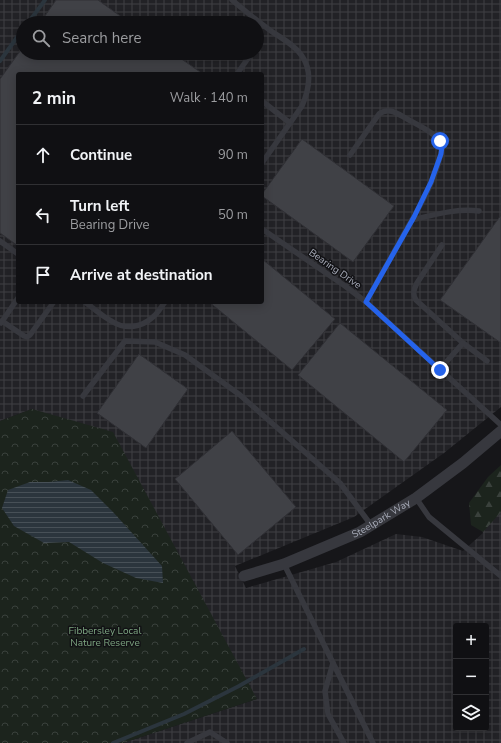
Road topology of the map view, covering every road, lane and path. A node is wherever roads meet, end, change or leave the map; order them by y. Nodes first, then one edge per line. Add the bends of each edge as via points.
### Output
1 (232, 0) edge
2 (251, 16) edge
3 (264, 26) edge
4 (247, 60) edge
5 (238, 72) edge
6 (264, 103) edge
7 (290, 123) junction
8 (350, 155) dead end
9 (264, 160) edge
10 (479, 211) dead end
11 (412, 220) junction
12 (264, 230) edge
13 (0, 241) edge
14 (442, 245) dead end
15 (16, 253) edge
16 (16, 301) edge
17 (366, 302) junction
18 (52, 304) edge
19 (88, 304) edge
20 (163, 304) edge
21 (1, 322) edge
22 (462, 343) junction
23 (487, 361) dead end
24 (440, 370) junction
25 (83, 396) dead end
26 (501, 425) edge
27 (501, 431) edge
28 (416, 498) junction
29 (371, 525) junction
30 (284, 564) junction
31 (244, 576) dead end
32 (501, 576) edge
33 (333, 663) junction
34 (187, 743) edge
35 (227, 743) edge
36 (344, 743) edge
37 (373, 743) edge

1 - 2 lane
3 - 7 lane via 302,55 306,64 309,83 306,96
4 - 5 lane
6 - 7 lane
7 - 9 lane
8 - 11 lane via 379,114 387,110 428,131 440,141 442,146 437,168
10 - 11 lane via 455,210
11 - 17 lane
12 - 17 lane, Bearing Drive
13 - 15 lane
14 - 22 lane via 417,283 413,297
16 - 21 lane
17 - 24 lane, Bearing Drive
18 - 21 lane via 27,337
19 - 20 lane via 112,322 130,327 148,321
22 - 23 lane
22 - 24 lane
24 - 26 lane, Bearing Drive
25 - 29 lane via 125,341 155,342 185,355 240,395 340,483
27 - 28 street, Steelpark Way
28 - 29 street, Steelpark Way
28 - 32 lane via 429,517
29 - 30 street, Steelpark Way
30 - 31 street, Steelpark Way
30 - 33 lane
33 - 36 lane via 325,691 328,714
33 - 37 lane
34 - 35 lane via 210,732

